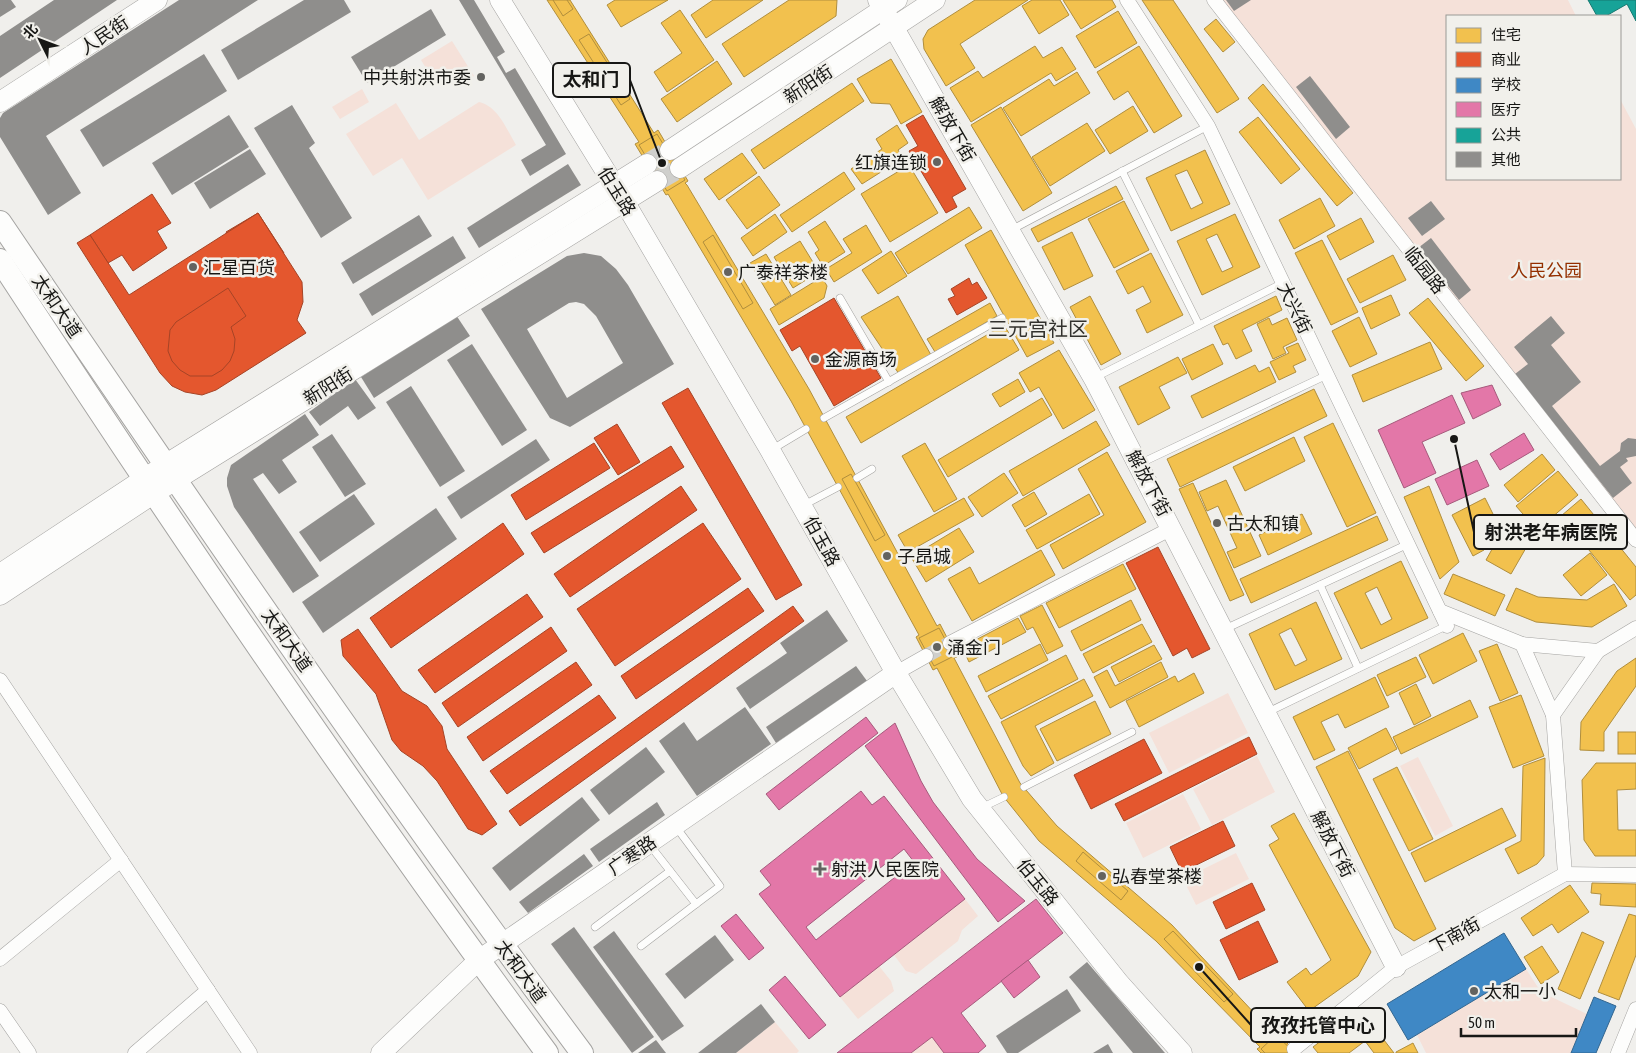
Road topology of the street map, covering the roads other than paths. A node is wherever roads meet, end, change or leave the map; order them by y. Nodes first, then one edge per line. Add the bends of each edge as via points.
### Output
1 (157, 0) edge
2 (500, 0) edge
3 (935, 0) edge
4 (1127, 0) edge
5 (1214, 0) edge
6 (886, 3) edge
7 (894, 27) junction
8 (0, 102) edge
9 (1208, 126) junction
10 (670, 150) tunnel mouth
11 (647, 164) tunnel mouth
12 (680, 168) tunnel mouth
13 (1122, 171) junction
14 (657, 182) tunnel mouth
15 (613, 184) junction
16 (624, 201) junction
17 (0, 222) edge
18 (1011, 230) junction
19 (0, 260) edge
20 (1283, 283) junction
21 (840, 298) dead end
22 (1002, 318) dead end
23 (1199, 325) junction
24 (1327, 374) junction
25 (1094, 379) junction
26 (889, 382) junction
27 (824, 418) dead end
28 (806, 429) dead end
29 (770, 450) junction
30 (1139, 464) junction
31 (872, 469) dead end
32 (170, 473) junction
33 (857, 478) dead end
34 (148, 487) junction
35 (838, 487) dead end
36 (802, 506) junction
37 (1172, 528) junction
38 (1636, 540) edge
39 (1408, 544) junction
40 (0, 574) edge
41 (1320, 585) junction
42 (0, 595) edge
43 (1440, 611) junction
44 (1460, 619) junction
45 (1447, 626) junction
46 (1636, 628) edge
47 (1223, 630) junction
48 (950, 643) tunnel mouth
49 (1522, 644) junction
50 (1598, 651) junction
51 (926, 656) tunnel mouth
52 (1358, 668) junction
53 (896, 673) junction
54 (0, 680) edge
55 (1266, 713) junction
56 (1554, 715) junction
57 (1132, 732) dead end
58 (1024, 788) dead end
59 (1004, 797) dead end
60 (979, 810) junction
61 (675, 826) junction
62 (649, 843) junction
63 (121, 860) junction
64 (670, 871) junction
65 (1565, 874) junction
66 (1636, 875) edge
67 (696, 904) junction
68 (595, 927) dead end
69 (502, 945) junction
70 (641, 946) dead end
71 (0, 959) edge
72 (479, 960) junction
73 (1396, 968) junction
74 (208, 990) junction
75 (1636, 1010) edge
76 (0, 1012) edge
77 (1294, 1049) dead end
78 (29, 1053) edge
79 (135, 1053) edge
80 (250, 1053) edge
81 (381, 1053) edge
82 (547, 1053) edge
83 (582, 1053) edge
84 (1182, 1053) edge
85 (1618, 1053) edge

1 - 8 main road, 人民街
2 - 15 main road, 伯玉路
3 - 7 main road, 新阳街
4 - 9 street, 大兴街
5 - 38 street, 临园路
6 - 7 main road, 解放下街
6 - 10 main road, 新阳街
7 - 12 main road, 新阳街
7 - 18 main road, 解放下街
9 - 13 lane
9 - 20 street, 大兴街
11 - 15 main road, 新阳街
13 - 18 lane
13 - 23 lane
14 - 16 main road, 新阳街
15 - 16 main road, 伯玉路
15 - 32 main road, 新阳街
16 - 29 main road, 伯玉路
16 - 32 main road, 新阳街
17 - 32 main road, 太和大道
18 - 25 main road, 解放下街 via 1043,295
19 - 34 main road, 太和大道
20 - 23 lane
20 - 24 street, 大兴街
21 - 26 lane
22 - 26 lane
23 - 25 lane
24 - 30 lane
24 - 39 street, 大兴街
25 - 30 main road, 解放下街
26 - 27 lane
28 - 29 lane
29 - 36 main road, 伯玉路
30 - 37 main road, 解放下街
31 - 33 lane
32 - 34 main road, 新阳街
32 - 69 main road, 太和大道
34 - 40 main road, 新阳街
34 - 42 main road, 新阳街
34 - 72 main road, 太和大道
35 - 36 lane
36 - 53 main road, 伯玉路
37 - 47 main road, 解放下街
37 - 48 street
39 - 41 lane
39 - 43 street, 大兴街
41 - 47 lane
41 - 52 lane
43 - 44 street
43 - 45 street, 大兴街
44 - 45 lane
44 - 49 street
45 - 52 lane
46 - 50 street
47 - 55 main road, 解放下街
49 - 50 street
49 - 56 street
50 - 56 street
51 - 53 street
52 - 55 lane
53 - 60 main road, 伯玉路
53 - 61 main road, 广寒路
54 - 63 street
55 - 73 main road, 解放下街
56 - 65 street
57 - 58 lane
59 - 60 lane
60 - 84 main road, 伯玉路 via 1120,983
61 - 62 main road, 广寒路
61 - 67 lane via 720,886
62 - 64 lane
62 - 69 main road, 广寒路
63 - 71 street
63 - 74 street
64 - 67 lane
64 - 68 lane
65 - 66 street, 下南街
65 - 73 street, 下南街
67 - 70 lane
69 - 72 main road, 广寒路
69 - 83 main road, 太和大道
72 - 81 main road, 广寒路
72 - 82 main road, 太和大道
73 - 77 street, 下南街
74 - 79 street
74 - 80 street
75 - 85 street
76 - 78 street

